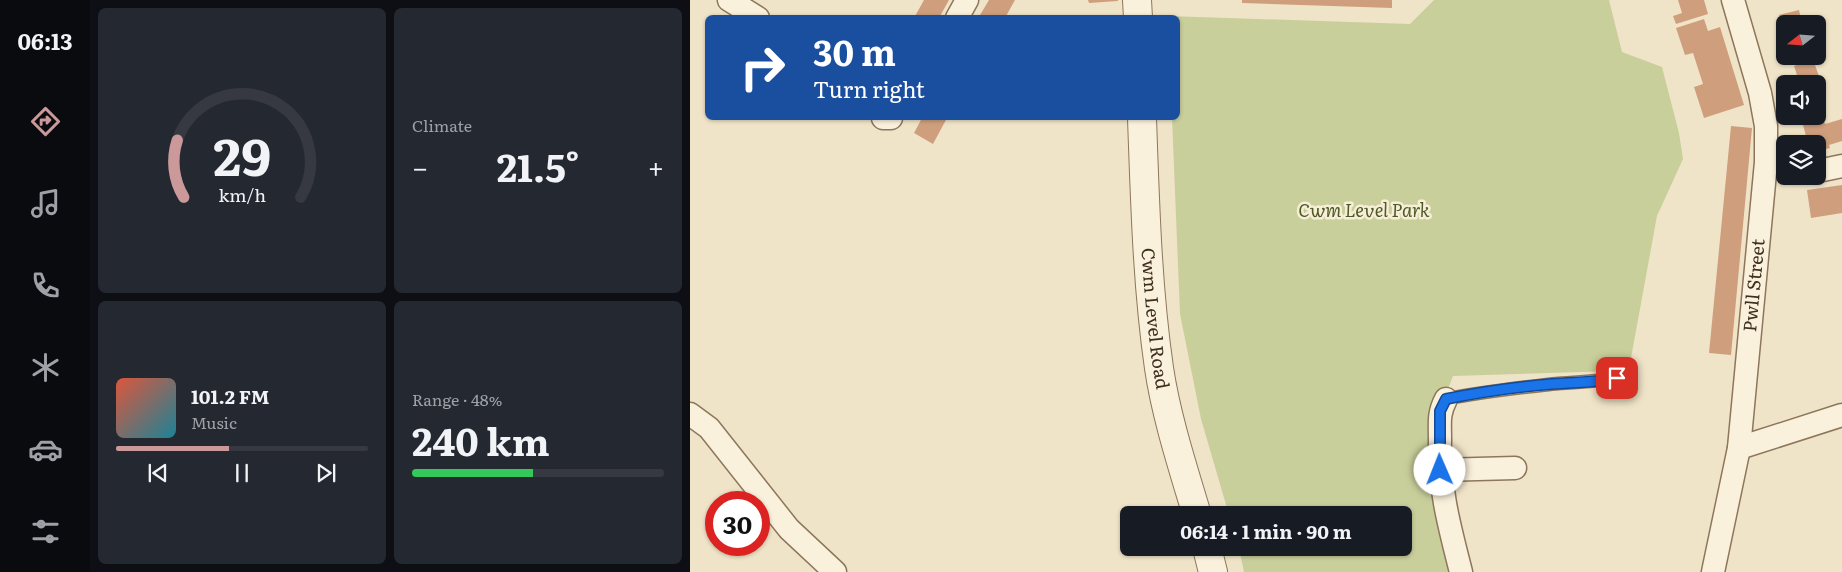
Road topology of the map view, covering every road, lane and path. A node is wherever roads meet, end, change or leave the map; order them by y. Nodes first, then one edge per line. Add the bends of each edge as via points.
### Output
1 (729, 0) edge
2 (967, 0) edge
3 (1137, 0) edge
4 (1733, 0) edge
5 (753, 15) edge
6 (959, 15) edge
7 (1138, 15) edge
8 (1142, 120) edge
9 (1842, 166) edge
10 (1826, 169) edge
11 (1617, 378) dead end
12 (1446, 399) joint
13 (690, 414) edge
14 (1842, 415) edge
15 (1738, 448) junction
16 (1515, 468) dead end
17 (1440, 470) junction
18 (1194, 506) edge
19 (1208, 556) edge
20 (835, 572) edge
21 (1213, 572) edge
22 (1461, 572) edge
23 (1714, 572) edge

1 - 5 street
2 - 6 street
3 - 7 street
4 - 15 street, Pwll Street via 1760,93 1766,126 1766,162
8 - 18 street, Cwm Level Road via 1149,285 1159,370
9 - 10 street
11 - 12 lane
12 - 17 street via 1440,411
13 - 20 street via 710,428 789,529
14 - 15 street
15 - 23 street, Pwll Street
16 - 17 street
17 - 22 street via 1442,494
19 - 21 street

